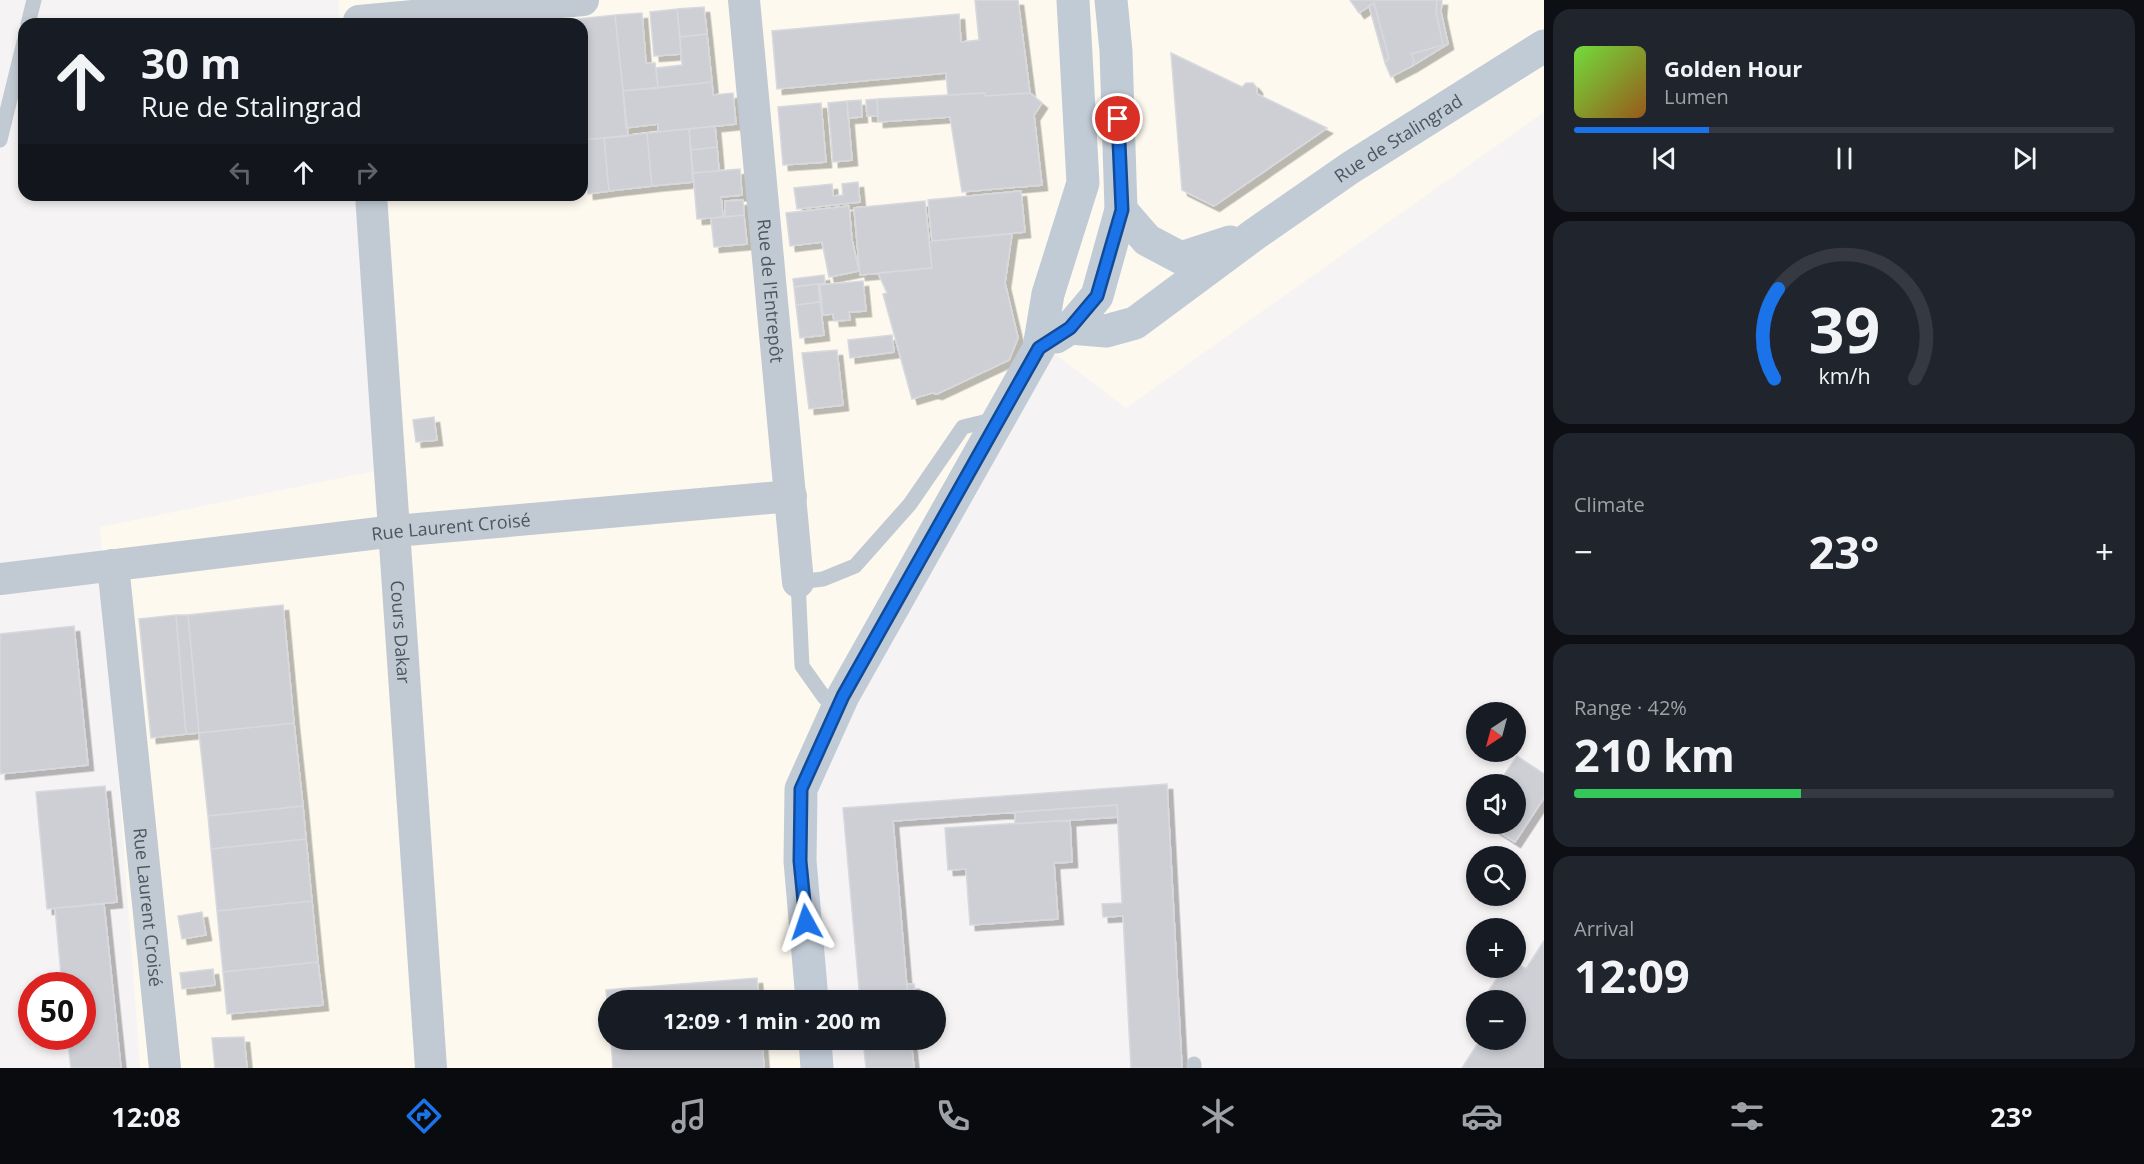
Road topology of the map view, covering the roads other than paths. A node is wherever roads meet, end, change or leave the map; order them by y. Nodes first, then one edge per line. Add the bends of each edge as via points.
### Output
1 (34, 0) edge
2 (583, 0) edge
3 (744, 0) edge
4 (1073, 0) edge
5 (1111, 0) edge
6 (358, 15) edge
7 (30, 18) edge
8 (1544, 45) edge
9 (18, 66) edge
10 (0, 140) edge
11 (371, 201) edge
12 (1122, 210) junction
13 (1255, 234) junction
14 (1070, 328) junction
15 (1039, 348) junction
16 (1001, 417) junction
17 (791, 496) junction
18 (395, 531) junction
19 (113, 565) junction
20 (0, 579) edge
21 (798, 582) junction
22 (837, 709) junction
23 (811, 990) edge
24 (816, 1050) edge
25 (165, 1068) edge
26 (430, 1068) edge
27 (817, 1068) edge

1 - 7 lane
2 - 6 street
3 - 17 street, Rue de l'Entrepôt
4 - 15 main road via 1083,183 1048,294
5 - 12 main road
8 - 13 main road, Rue de Stalingrad via 1350,168
9 - 10 lane
11 - 18 street, Cours Dakar
12 - 13 main road, Rue de Stalingrad via 1147,240 1181,258
12 - 14 main road via 1097,296
13 - 14 main road, Rue de Stalingrad via 1136,323 1106,331
14 - 15 main road
15 - 16 main road
16 - 21 lane via 963,427 910,504 855,566 823,579
16 - 22 main road
17 - 18 street, Rue Laurent Croisé
17 - 21 street, Rue de l'Entrepôt
18 - 19 street, Rue Laurent Croisé
18 - 26 street, Cours Dakar
19 - 20 street, Rue Laurent Croisé
19 - 25 street, Rue Laurent Croisé
21 - 22 lane via 802,666
22 - 23 main road via 801,789 800,861
24 - 27 main road

